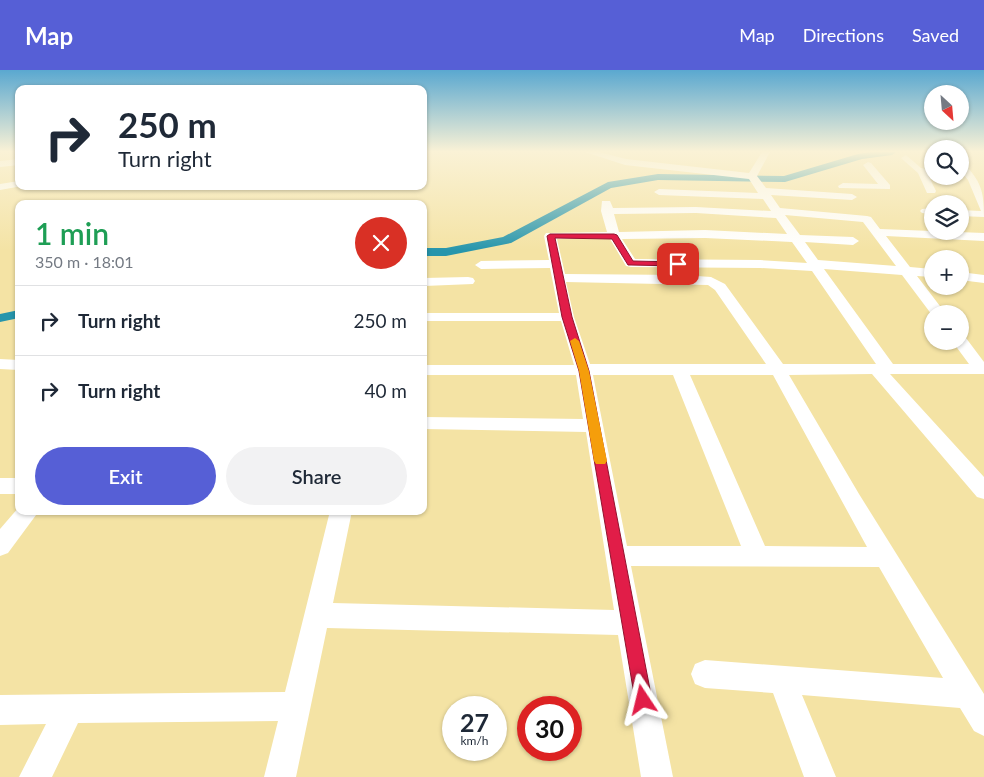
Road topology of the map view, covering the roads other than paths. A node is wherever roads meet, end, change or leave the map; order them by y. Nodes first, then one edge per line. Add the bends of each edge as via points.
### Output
1 (13, 185) edge
2 (759, 185) junction
3 (884, 185) edge
4 (928, 185) edge
5 (980, 185) edge
6 (843, 186) joint
7 (0, 187) edge
8 (931, 191) dead end
9 (658, 192) dead end
10 (852, 197) junction
11 (984, 208) edge
12 (779, 213) junction
13 (969, 213) edge
14 (984, 214) edge
15 (969, 216) edge
16 (867, 218) junction
17 (556, 223) dead end
18 (984, 226) edge
19 (878, 232) junction
20 (550, 236) junction
21 (614, 236) junction
22 (984, 237) edge
23 (796, 238) junction
24 (853, 241) dead end
25 (481, 265) dead end
26 (815, 265) junction
27 (557, 271) junction
28 (907, 271) junction
29 (924, 272) edge
30 (972, 278) edge
31 (468, 281) dead end
32 (427, 282) edge
33 (984, 290) edge
34 (932, 305) edge
35 (567, 317) junction
36 (427, 318) edge
37 (967, 350) edge
38 (0, 364) edge
39 (15, 365) edge
40 (882, 369) junction
41 (982, 369) edge
42 (427, 370) edge
43 (584, 371) junction
44 (680, 371) junction
45 (779, 371) junction
46 (427, 424) edge
47 (594, 426) junction
48 (0, 486) edge
49 (15, 486) edge
50 (984, 492) edge
51 (25, 515) edge
52 (340, 515) edge
53 (0, 546) edge
54 (618, 556) junction
55 (757, 556) junction
56 (885, 557) junction
57 (316, 615) junction
58 (630, 623) junction
59 (706, 674) dead end
60 (782, 680) junction
61 (967, 694) junction
62 (295, 706) junction
63 (70, 709) junction
64 (0, 710) edge
65 (984, 721) edge
66 (36, 777) edge
67 (280, 777) edge
68 (657, 777) edge
69 (820, 777) edge

1 - 7 street
2 - 9 street
2 - 10 street
2 - 12 street
3 - 6 street via 886,188
4 - 8 street
5 - 11 street
6 - 10 street
10 - 16 street
12 - 16 street
12 - 21 street via 607,207
12 - 23 street
13 - 14 street
15 - 18 street
16 - 19 street
17 - 20 street
19 - 22 street
19 - 28 street
20 - 21 street
20 - 27 street
21 - 23 street via 705,234
21 - 26 street via 628,261 635,264
23 - 24 street
23 - 26 street
25 - 27 street
26 - 28 street
26 - 40 street
27 - 35 street
27 - 45 street via 711,281 720,287
28 - 29 street
28 - 34 street
30 - 33 street
31 - 32 street
35 - 36 street
35 - 43 street
37 - 41 street
38 - 39 street
40 - 41 street
40 - 45 street
40 - 50 street
42 - 43 street
43 - 44 street
43 - 47 street
44 - 45 street
44 - 55 street
45 - 56 street
46 - 47 street
47 - 54 street
48 - 49 street
51 - 53 street
52 - 57 street
54 - 55 street
54 - 58 street
55 - 56 street
56 - 61 street
57 - 58 street
57 - 62 street
58 - 68 street
59 - 60 street
60 - 61 street
60 - 69 street
61 - 65 street
62 - 63 street
62 - 67 street
63 - 64 street
63 - 66 street

